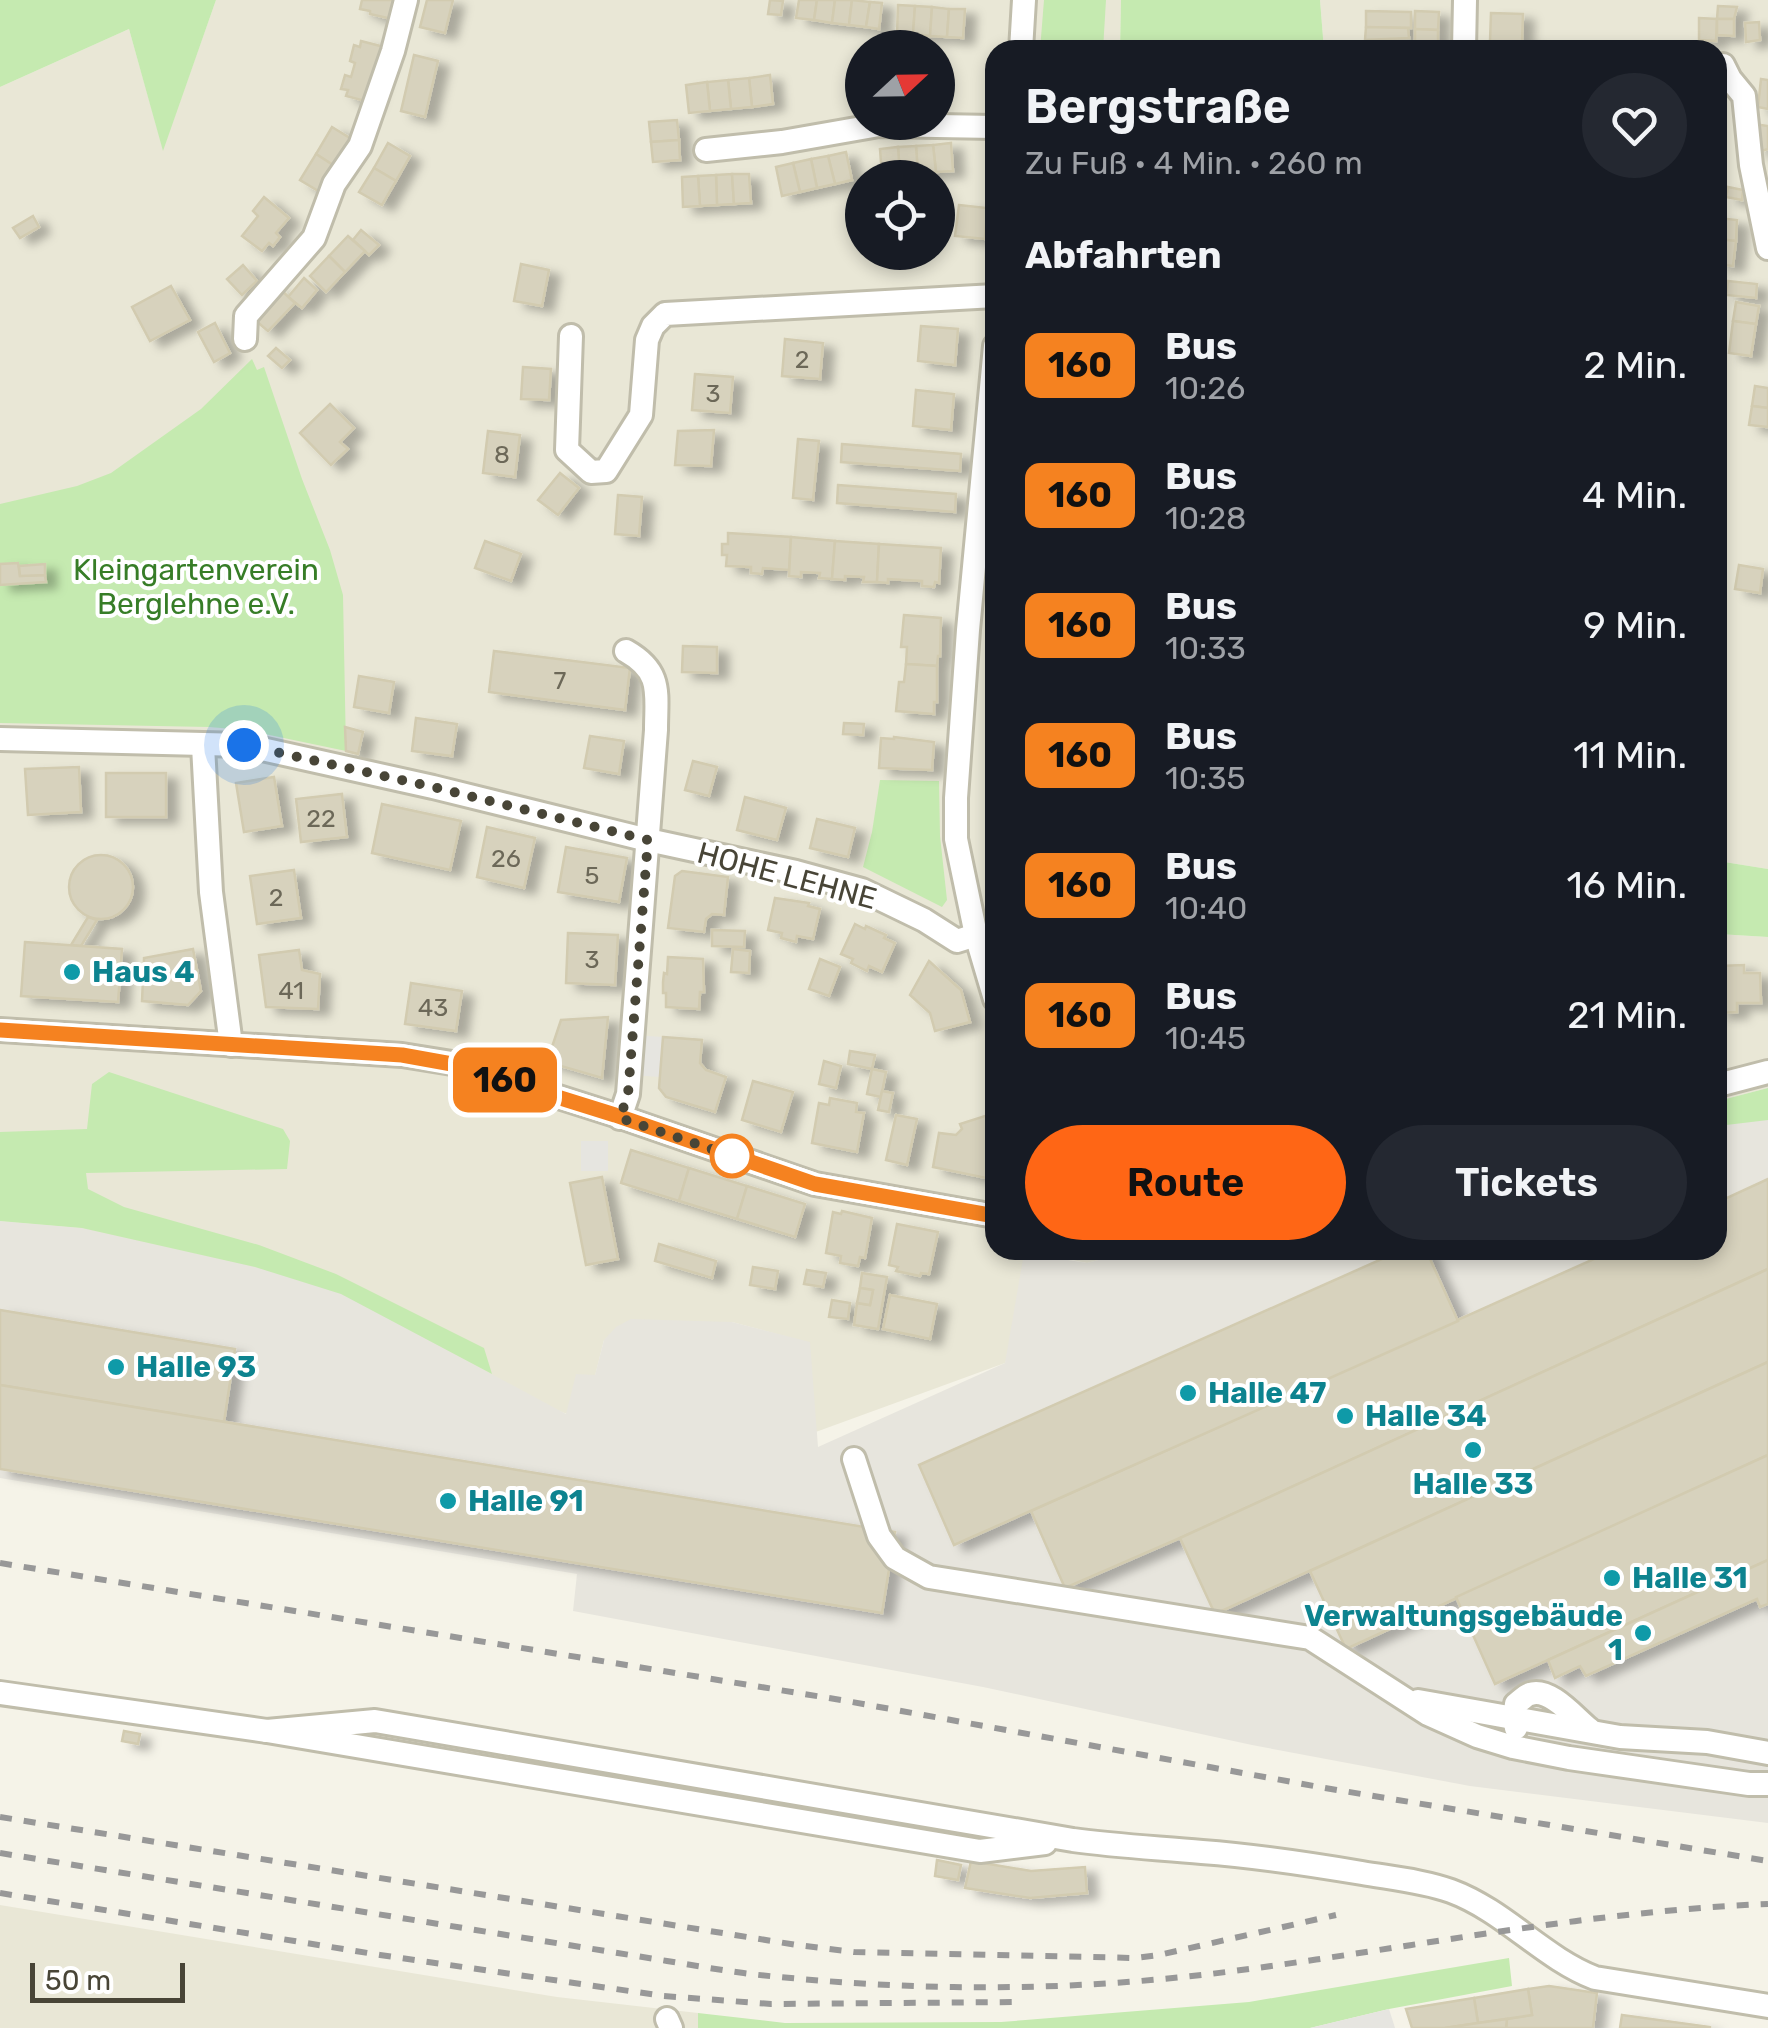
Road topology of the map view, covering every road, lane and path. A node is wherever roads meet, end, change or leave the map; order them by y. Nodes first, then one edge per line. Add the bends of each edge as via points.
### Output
1 (406, 0) edge
2 (1024, 0) edge
3 (1465, 0) edge
4 (1022, 40) edge
5 (1464, 40) edge
6 (1727, 73) edge
7 (985, 127) edge
8 (706, 150) dead end
9 (1768, 248) edge
10 (985, 297) edge
11 (571, 336) dead end
12 (244, 339) dead end
13 (985, 451) edge
14 (626, 651) dead end
15 (0, 739) edge
16 (203, 746) junction
17 (648, 840) junction
18 (976, 935) junction
19 (985, 966) edge
20 (0, 1030) edge
21 (230, 1045) junction
22 (1768, 1072) edge
23 (1727, 1083) edge
24 (620, 1118) junction
25 (985, 1214) edge
26 (854, 1458) dead end
27 (0, 1693) edge
28 (1400, 1698) junction
29 (1514, 1718) junction
30 (1537, 1752) junction
31 (1768, 1753) edge
32 (1768, 1784) edge
33 (1768, 2006) edge

1 - 12 street via 360,146 334,184 314,238 246,316
2 - 4 street
3 - 5 street
6 - 9 street via 1744,96
7 - 8 street via 879,125
10 - 11 street via 665,314 647,340 642,415 606,470 592,472 567,450
13 - 18 street via 956,798 956,839
14 - 17 street via 644,661 656,683
15 - 16 street, HOHE LEHNE
16 - 17 street, HOHE LEHNE via 244,745
16 - 21 street via 211,892
17 - 18 street, HOHE LEHNE via 862,890 957,941
17 - 24 street via 628,1094
18 - 19 street
20 - 21 street
21 - 24 street via 452,1064
22 - 23 street
24 - 25 street via 815,1184
26 - 28 street via 879,1536 895,1558 929,1577 1310,1638
27 - 33 street via 267,1730 980,1851 1073,1840 1291,1861 1421,1883 1479,1904 1595,1978
28 - 29 street
28 - 30 street via 1452,1726
29 - 30 street via 1522,1739
29 - 31 street
30 - 32 street

